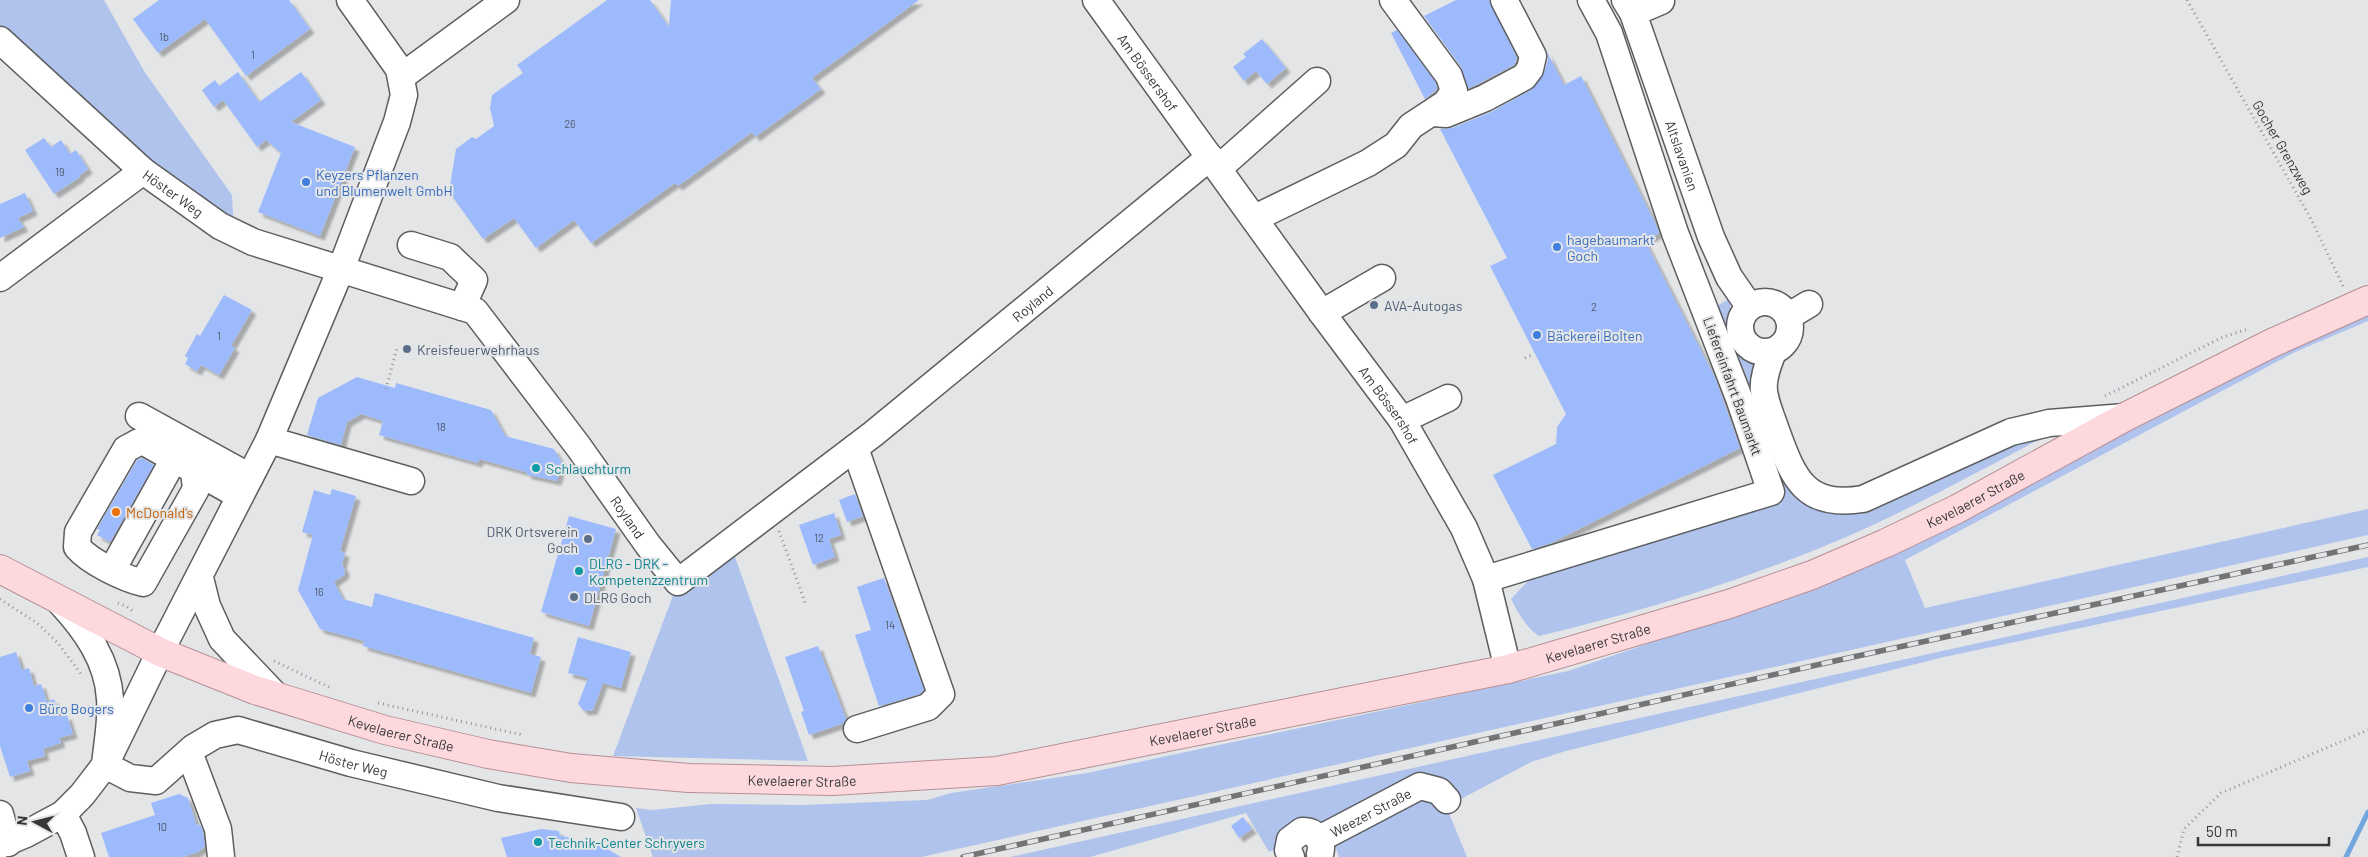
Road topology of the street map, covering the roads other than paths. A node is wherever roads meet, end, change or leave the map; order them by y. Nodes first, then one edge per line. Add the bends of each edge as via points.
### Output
1 (350, 0) edge
2 (506, 0) edge
3 (1096, 0) edge
4 (1393, 0) edge
5 (1504, 0) edge
6 (1591, 0) edge
7 (1661, 1) edge
8 (1629, 6) edge
9 (0, 40) edge
10 (400, 77) junction
11 (1317, 81) dead end
12 (1433, 113) junction
13 (1214, 162) junction
14 (143, 171) junction
15 (1255, 218) junction
16 (411, 245) dead end
17 (341, 270) junction
18 (0, 278) edge
19 (1382, 278) dead end
20 (2366, 305) edge
21 (1749, 306) junction
22 (462, 307) junction
23 (1322, 313) junction
24 (1773, 352) junction
25 (1448, 398) dead end
26 (140, 416) dead end
27 (2125, 417) junction
28 (1402, 420) junction
29 (269, 440) junction
30 (855, 448) junction
31 (188, 473) junction
32 (411, 481) dead end
33 (241, 495) junction
34 (0, 569) edge
35 (112, 570) junction
36 (200, 578) junction
37 (1486, 579) junction
38 (60, 601) junction
39 (160, 652) junction
40 (1508, 669) junction
41 (278, 697) junction
42 (857, 729) dead end
43 (189, 752) junction
44 (106, 764) junction
45 (1447, 800) dead end
46 (0, 814) edge
47 (63, 814) junction
48 (621, 817) dead end
49 (4, 844) edge
50 (1319, 848) edge
51 (1289, 856) edge
52 (80, 857) edge
53 (221, 857) edge

1 - 10 street via 399,69
2 - 10 street
3 - 13 street, Am Bössershof
4 - 12 street via 1449,76 1454,91
5 - 12 street via 1533,56 1530,69 1524,77 1485,98 1446,114
6 - 37 street, Liefereinfahrt Baumarkt via 1609,33 1675,233 1772,492
7 - 8 street
8 - 21 street, Altslavanien via 1711,237 1729,277
9 - 14 street
10 - 17 street via 404,95 397,122
11 - 13 street
12 - 15 street via 1411,126 1396,145 1368,162
13 - 15 street, Am Bössershof
13 - 30 street, Royland
14 - 17 street, Höster Weg via 234,233
14 - 18 street, Höster Weg
15 - 23 street, Am Bössershof
16 - 22 street via 450,257 474,280
17 - 22 street, Royland
17 - 29 street
19 - 23 street
20 - 27 main road, Kevelaerer Straße via 2272,343
21 - 24 street via 1740,318 1742,338 1746,345 1758,352
21 - 24 street via 1764,301 1799,310 1785,344
22 - 30 street, Royland via 475,311 678,582
23 - 28 street, Am Bössershof
24 - 27 street via 1764,375 1764,395 1791,470 1805,488 1837,501 1863,499 1994,439 2035,425
25 - 28 street
26 - 33 street
27 - 40 main road, Kevelaerer Straße via 1957,508 1812,575 1729,604
28 - 37 street, Am Bössershof via 1464,528
29 - 32 street
29 - 33 street
30 - 42 street via 941,694 928,707
31 - 33 street
31 - 35 street
31 - 35 street via 143,583
31 - 35 street via 146,443 126,448 78,532 77,547 83,554
33 - 36 street
34 - 38 main road, Kevelaerer Straße
36 - 39 street
36 - 41 street via 207,606 222,639
37 - 40 street, Am Bössershof
38 - 39 main road, Kevelaerer Straße
38 - 44 street via 83,626 106,670 110,701
39 - 41 main road, Kevelaerer Straße
39 - 44 street
40 - 41 main road, Kevelaerer Straße via 996,771 832,781 689,778 571,768 488,754 404,734
43 - 44 street, Höster Weg via 156,781 130,778
43 - 48 street, Höster Weg via 215,735 238,730 351,763 498,798
43 - 53 street via 218,829
44 - 47 street
45 - 50 street, Weezer Straße via 1439,791 1420,786
46 - 49 street
47 - 49 street
47 - 52 street
50 - 51 street, Weezer Straße via 1307,831 1297,833 1288,845

